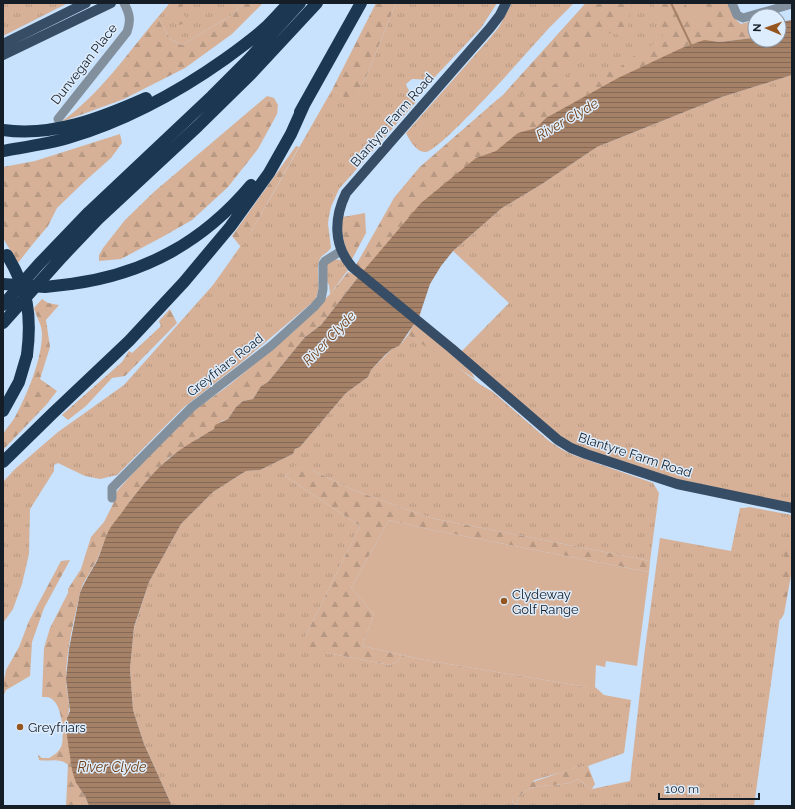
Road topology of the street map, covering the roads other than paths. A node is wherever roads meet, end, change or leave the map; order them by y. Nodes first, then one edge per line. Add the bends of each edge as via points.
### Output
1 (86, 3) edge
2 (111, 3) edge
3 (124, 3) edge
4 (280, 3) edge
5 (289, 3) edge
6 (300, 3) edge
7 (317, 3) edge
8 (361, 3) edge
9 (506, 3) edge
10 (732, 3) edge
11 (792, 4) edge
12 (3, 44) edge
13 (3, 55) edge
14 (201, 68) junction
15 (304, 105) junction
16 (58, 119) dead end
17 (3, 130) edge
18 (15, 149) junction
19 (3, 151) edge
20 (341, 251) junction
21 (5, 253) edge
22 (3, 284) edge
23 (3, 305) edge
24 (3, 323) edge
25 (3, 411) edge
26 (3, 462) edge
27 (112, 498) dead end
28 (792, 508) edge

1 - 12 main road
2 - 13 main road
3 - 16 street, Dunvegan Place via 129,13 128,32
4 - 14 highway via 236,44
5 - 18 highway via 265,28 235,53 153,104 82,133 54,142
6 - 23 highway via 212,96 89,212
7 - 24 highway via 251,74 98,219
8 - 15 highway
9 - 20 main road, Blantyre Farm Road via 490,28 346,193 337,219 337,237
10 - 11 street via 737,15 743,18
14 - 17 highway via 146,98 102,116 53,130
14 - 18 highway via 162,94 110,119 70,134
15 - 22 highway, bridge via 275,154 231,208 201,234 175,250 147,265 115,276 45,287
15 - 26 highway via 269,172 230,227 184,282 129,342
18 - 19 highway
20 - 27 street, Greyfriars Road via 325,260 323,264 321,299 314,307 271,346 192,407 112,488
20 - 28 main road, Blantyre Farm Road via 352,267 558,440 571,448 677,484
21 - 25 highway, bridge via 21,280 30,329 27,355 19,382

